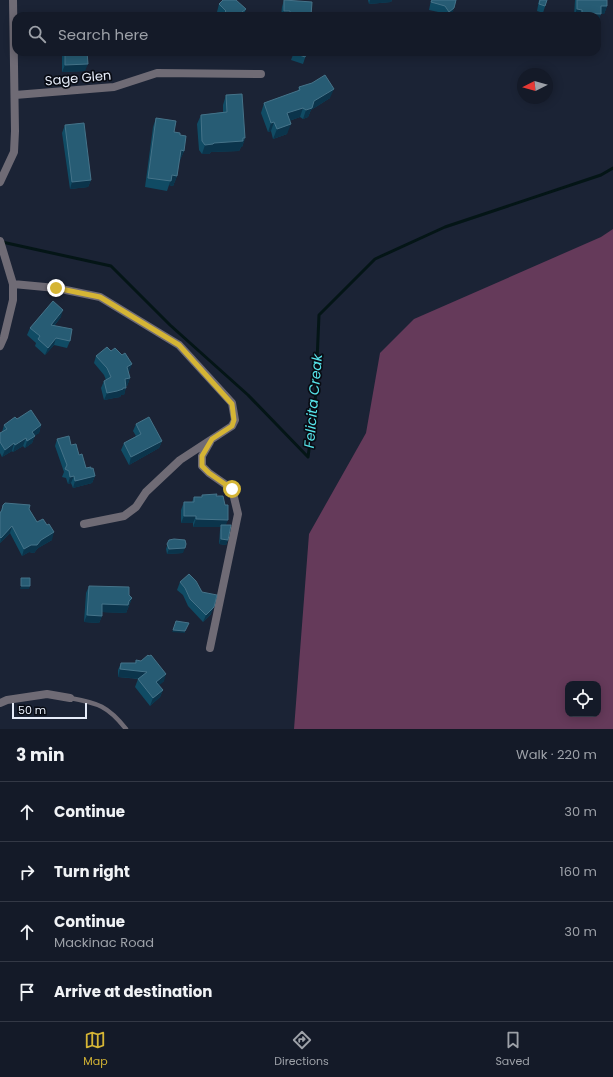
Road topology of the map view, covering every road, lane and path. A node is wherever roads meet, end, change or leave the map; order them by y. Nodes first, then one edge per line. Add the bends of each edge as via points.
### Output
1 (13, 0) edge
2 (13, 12) edge
3 (14, 56) edge
4 (261, 74) dead end
5 (15, 95) junction
6 (0, 182) edge
7 (0, 241) edge
8 (14, 284) junction
9 (0, 346) edge
10 (212, 439) junction
11 (84, 524) dead end
12 (210, 648) dead end
13 (70, 698) joint
14 (0, 703) edge
15 (126, 729) edge

1 - 2 street
3 - 5 street
4 - 5 street, Sage Glen via 157,73 114,88
5 - 6 street via 14,152
7 - 8 street
8 - 9 street via 13,300
8 - 10 street via 56,288 100,297 179,345 232,404 232,426
10 - 11 street via 180,460 146,492 136,508 124,516
10 - 12 street via 202,456 202,466 232,489 238,514
13 - 14 street via 47,694
13 - 15 lane via 103,706 112,712

